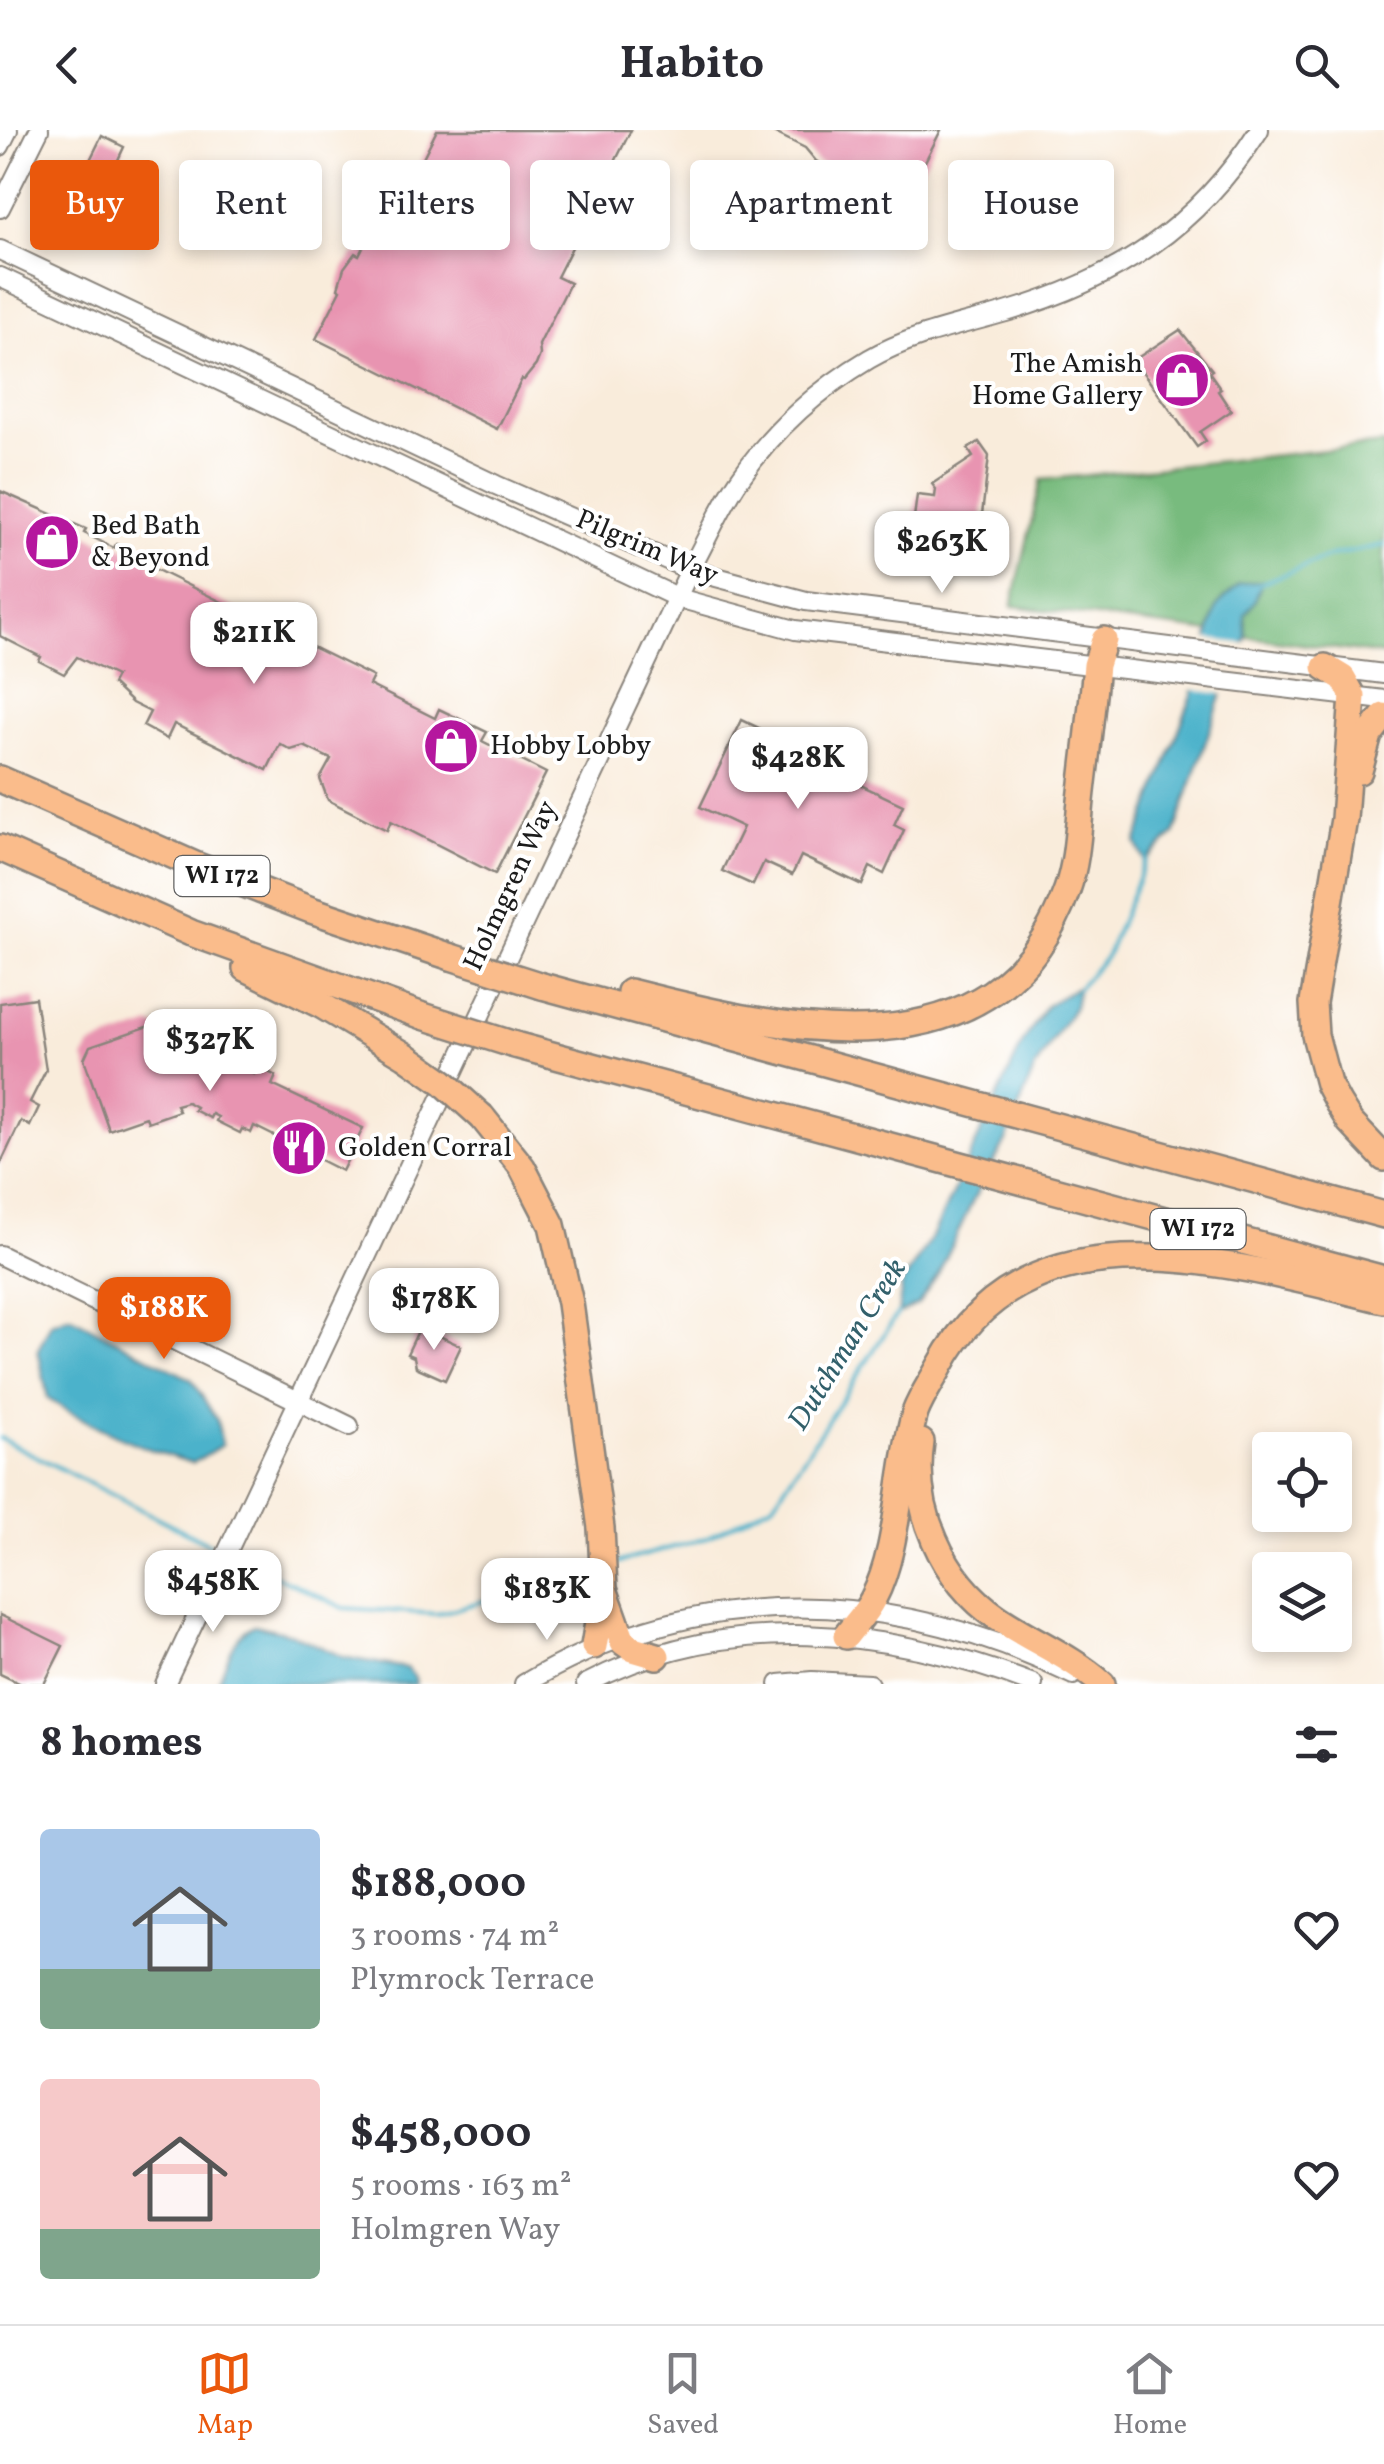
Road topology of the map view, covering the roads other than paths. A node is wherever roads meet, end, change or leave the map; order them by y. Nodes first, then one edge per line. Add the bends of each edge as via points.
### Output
1 (8, 130) edge
2 (39, 130) edge
3 (1259, 130) edge
4 (0, 146) edge
5 (0, 208) edge
6 (0, 250) edge
7 (0, 277) edge
8 (690, 570) junction
9 (678, 598) junction
10 (1100, 652) junction
11 (1325, 667) junction
12 (1384, 674) edge
13 (1354, 696) junction
14 (1384, 700) edge
15 (1384, 716) edge
16 (0, 779) edge
17 (1344, 819) junction
18 (0, 848) edge
19 (191, 932) junction
20 (545, 979) junction
21 (1384, 1158) edge
22 (1384, 1215) edge
23 (0, 1255) edge
24 (1384, 1278) edge
25 (1384, 1300) edge
26 (929, 1388) junction
27 (296, 1401) junction
28 (349, 1426) dead end
29 (604, 1589) junction
30 (867, 1610) junction
31 (846, 1636) junction
32 (620, 1637) junction
33 (594, 1646) junction
34 (657, 1656) junction
35 (165, 1684) edge
36 (524, 1684) edge
37 (586, 1684) edge
38 (779, 1684) edge
39 (869, 1684) edge
40 (1033, 1684) edge
41 (1092, 1684) edge
42 (1102, 1684) edge

1 - 4 street
2 - 5 street
3 - 8 street, Holmgren Way via 1199,207 1113,270 1055,297 872,357 820,391 740,477
6 - 8 street, Pilgrim Way
7 - 9 street, Pilgrim Way
8 - 9 street, Holmgren Way
8 - 10 street, Pilgrim Way via 806,602
9 - 10 street, Pilgrim Way via 795,630
9 - 27 street, Holmgren Way
10 - 11 street, Pilgrim Way via 1188,650
10 - 13 street, Pilgrim Way via 1180,675
10 - 20 highway via 1066,892 1030,956 974,1002 890,1028 789,1027
11 - 12 street, Pilgrim Way
11 - 13 highway
13 - 14 street, Pilgrim Way
13 - 17 highway
15 - 17 highway via 1369,735
16 - 20 highway, WI 172, bridge via 258,890 457,958
17 - 21 highway via 1313,1004 1315,1035 1338,1103
18 - 19 highway, WI 172
19 - 24 highway, WI 172, bridge via 515,1045
19 - 29 highway, bridge via 443,1082 522,1167 556,1238 570,1303
20 - 22 highway, WI 172
23 - 27 street
25 - 26 highway via 1206,1261 1102,1258 1060,1268 994,1302 948,1352
26 - 30 highway via 916,1410 885,1568
26 - 42 highway via 920,1490 950,1570 993,1615
27 - 28 street
27 - 35 street, Holmgren Way
29 - 32 highway
29 - 33 highway
30 - 31 highway
30 - 32 street via 737,1610
30 - 41 street via 997,1641
31 - 34 street via 748,1637
31 - 40 street via 938,1652
32 - 33 street
32 - 34 highway via 632,1650
33 - 36 street
34 - 37 street
38 - 39 street

